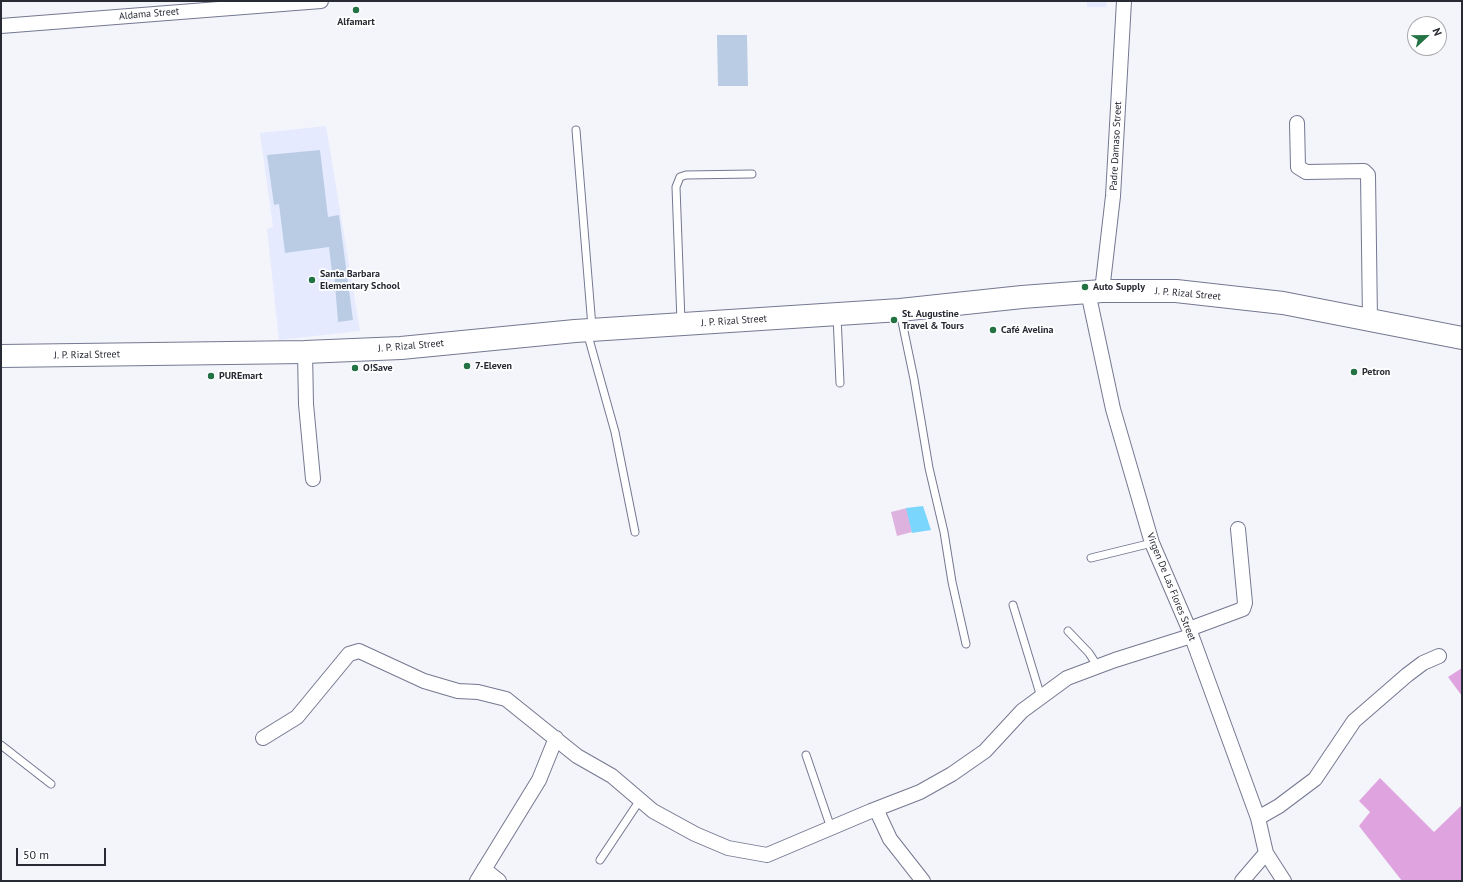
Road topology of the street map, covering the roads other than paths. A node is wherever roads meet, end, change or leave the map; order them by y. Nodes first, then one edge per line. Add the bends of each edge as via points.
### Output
1 (321, 1) edge
2 (1124, 1) edge
3 (1, 26) edge
4 (1297, 123) dead end
5 (576, 130) dead end
6 (752, 174) dead end
7 (1095, 292) junction
8 (900, 310) junction
9 (837, 314) junction
10 (1370, 320) junction
11 (681, 325) junction
12 (590, 330) junction
13 (1462, 338) edge
14 (305, 352) junction
15 (1, 356) edge
16 (840, 383) dead end
17 (313, 479) dead end
18 (1238, 529) dead end
19 (635, 532) dead end
20 (1152, 543) junction
21 (1091, 558) dead end
22 (1013, 605) dead end
23 (1068, 631) dead end
24 (1190, 632) junction
25 (966, 644) dead end
26 (1439, 656) dead end
27 (1098, 667) junction
28 (1041, 697) junction
29 (263, 738) dead end
30 (556, 738) junction
31 (1, 745) edge
32 (806, 755) dead end
33 (51, 784) dead end
34 (640, 800) junction
35 (876, 809) junction
36 (1258, 818) junction
37 (831, 828) junction
38 (1266, 853) junction
39 (600, 860) dead end
40 (481, 875) edge
41 (499, 881) edge
42 (923, 881) edge
43 (1242, 881) edge
44 (1284, 881) edge

1 - 3 street, Aldama Street
2 - 7 street, Padre Damaso Street via 1113,196
4 - 10 street via 1298,167 1306,172 1364,171 1368,175
5 - 12 lane
6 - 11 lane via 680,177 676,187
7 - 8 main road, J. P. Rizal Street
7 - 10 main road, J. P. Rizal Street via 1176,291 1283,303
7 - 20 street, Virgen De Las Flores Street via 1114,409
8 - 9 main road, J. P. Rizal Street
8 - 25 lane via 929,468
9 - 11 main road, J. P. Rizal Street
9 - 16 lane
10 - 13 main road, J. P. Rizal Street
11 - 12 main road, J. P. Rizal Street
12 - 14 main road, J. P. Rizal Street via 401,348
12 - 19 lane via 615,432
14 - 15 main road, J. P. Rizal Street
14 - 17 street via 306,404
18 - 24 street via 1245,603 1243,609
20 - 21 lane
20 - 24 street, Virgen De Las Flores Street
22 - 28 lane
23 - 27 lane via 1089,653
24 - 27 street
24 - 36 street, Virgen De Las Flores Street
26 - 36 street via 1423,663 1407,675 1354,721 1315,780
27 - 28 street via 1067,678
28 - 35 street via 1022,710 985,751 952,774 920,792
29 - 30 street via 297,717 349,654 359,652 424,681 458,691 478,692 506,699
30 - 34 street via 577,756 612,776
30 - 40 street via 539,780
31 - 33 lane
32 - 37 lane
34 - 37 street via 695,834 728,848 768,856
34 - 39 lane
35 - 37 street
35 - 42 street via 890,839
36 - 38 street, Virgen De Las Flores Street
38 - 43 street
38 - 44 street, Virgen De Las Flores Street
40 - 41 street

